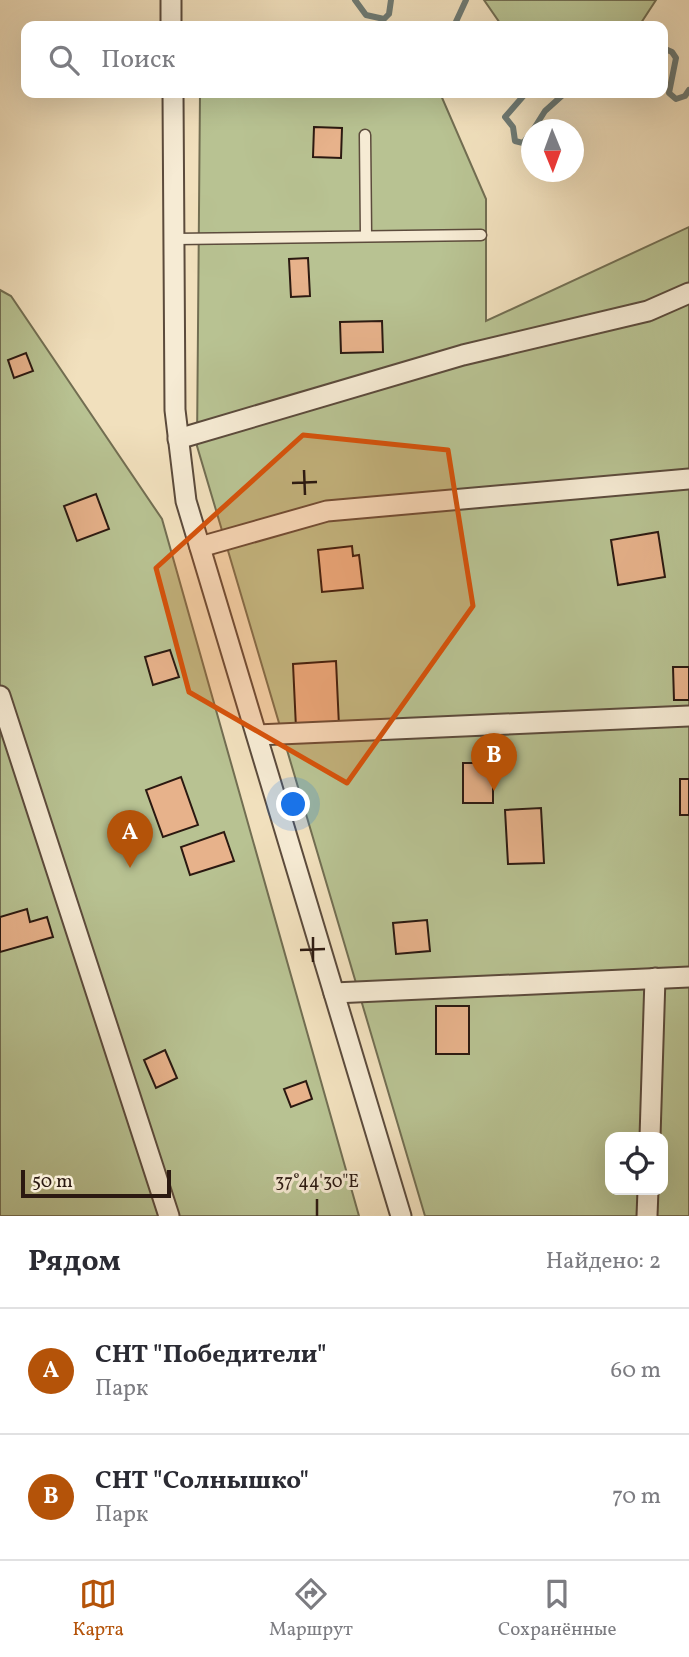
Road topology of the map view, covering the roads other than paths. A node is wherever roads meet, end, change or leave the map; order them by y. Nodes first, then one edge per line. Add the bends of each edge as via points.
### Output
1 (171, 0) edge
2 (172, 21) edge
3 (173, 98) edge
4 (365, 135) dead end
5 (481, 234) dead end
6 (366, 236) junction
7 (175, 239) junction
8 (689, 293) edge
9 (178, 439) junction
10 (689, 479) edge
11 (200, 547) junction
12 (0, 696) edge
13 (689, 716) edge
14 (257, 735) junction
15 (689, 977) edge
16 (655, 978) junction
17 (334, 993) junction
18 (650, 1132) edge
19 (648, 1195) edge
20 (169, 1216) edge
21 (401, 1216) edge
22 (648, 1216) edge

1 - 2 street
3 - 7 street
4 - 6 lane
5 - 6 lane
6 - 7 lane
7 - 9 street
8 - 9 street via 648,311 463,355
9 - 11 street via 186,500
10 - 11 street via 327,511
11 - 14 street
12 - 20 street
13 - 14 street
14 - 17 street
15 - 16 street
16 - 17 street
16 - 18 street
17 - 21 street
19 - 22 street

